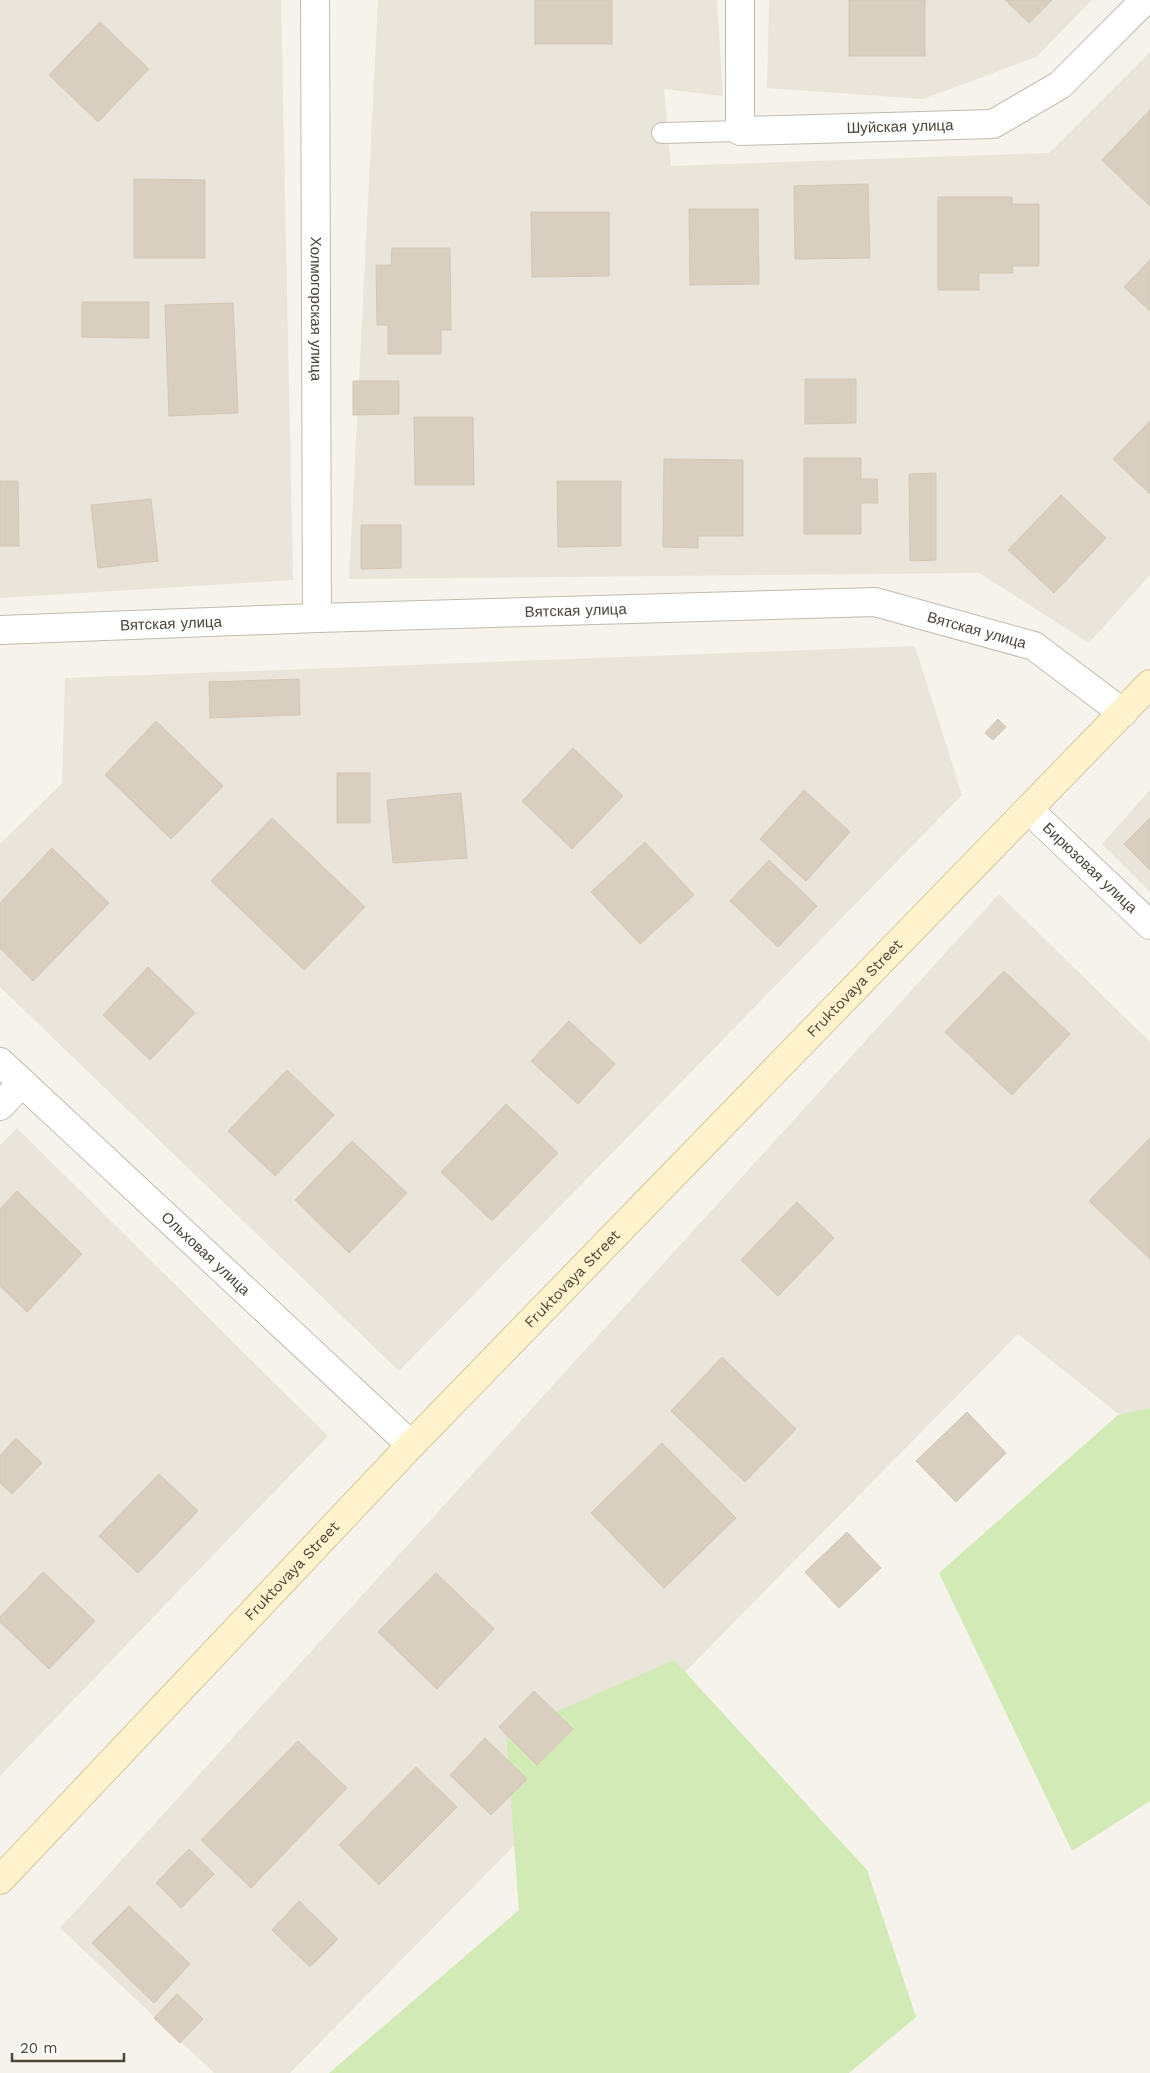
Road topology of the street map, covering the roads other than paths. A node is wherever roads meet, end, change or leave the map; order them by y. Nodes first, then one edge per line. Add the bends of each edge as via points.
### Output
1 (315, 0) edge
2 (740, 0) edge
3 (1145, 0) edge
4 (740, 131) junction
5 (662, 132) dead end
6 (317, 618) junction
7 (0, 630) edge
8 (1150, 684) edge
9 (1123, 714) junction
10 (1029, 810) junction
11 (1150, 925) edge
12 (0, 1062) edge
13 (22, 1083) junction
14 (0, 1106) edge
15 (411, 1445) junction
16 (0, 1880) edge

1 - 6 street, Холмогорская улица
2 - 4 street
3 - 4 street, Шуйская улица via 1060,86 993,124
4 - 5 lane
6 - 7 street, Вятская улица
6 - 9 street, Вятская улица via 875,602 1034,646
8 - 9 street, Fruktovaya Street
9 - 10 street, Fruktovaya Street
10 - 11 street, Бирюзовая улица
10 - 15 street, Fruktovaya Street
12 - 13 street, Ольховая улица
13 - 14 street
13 - 15 street, Ольховая улица
15 - 16 street, Fruktovaya Street

